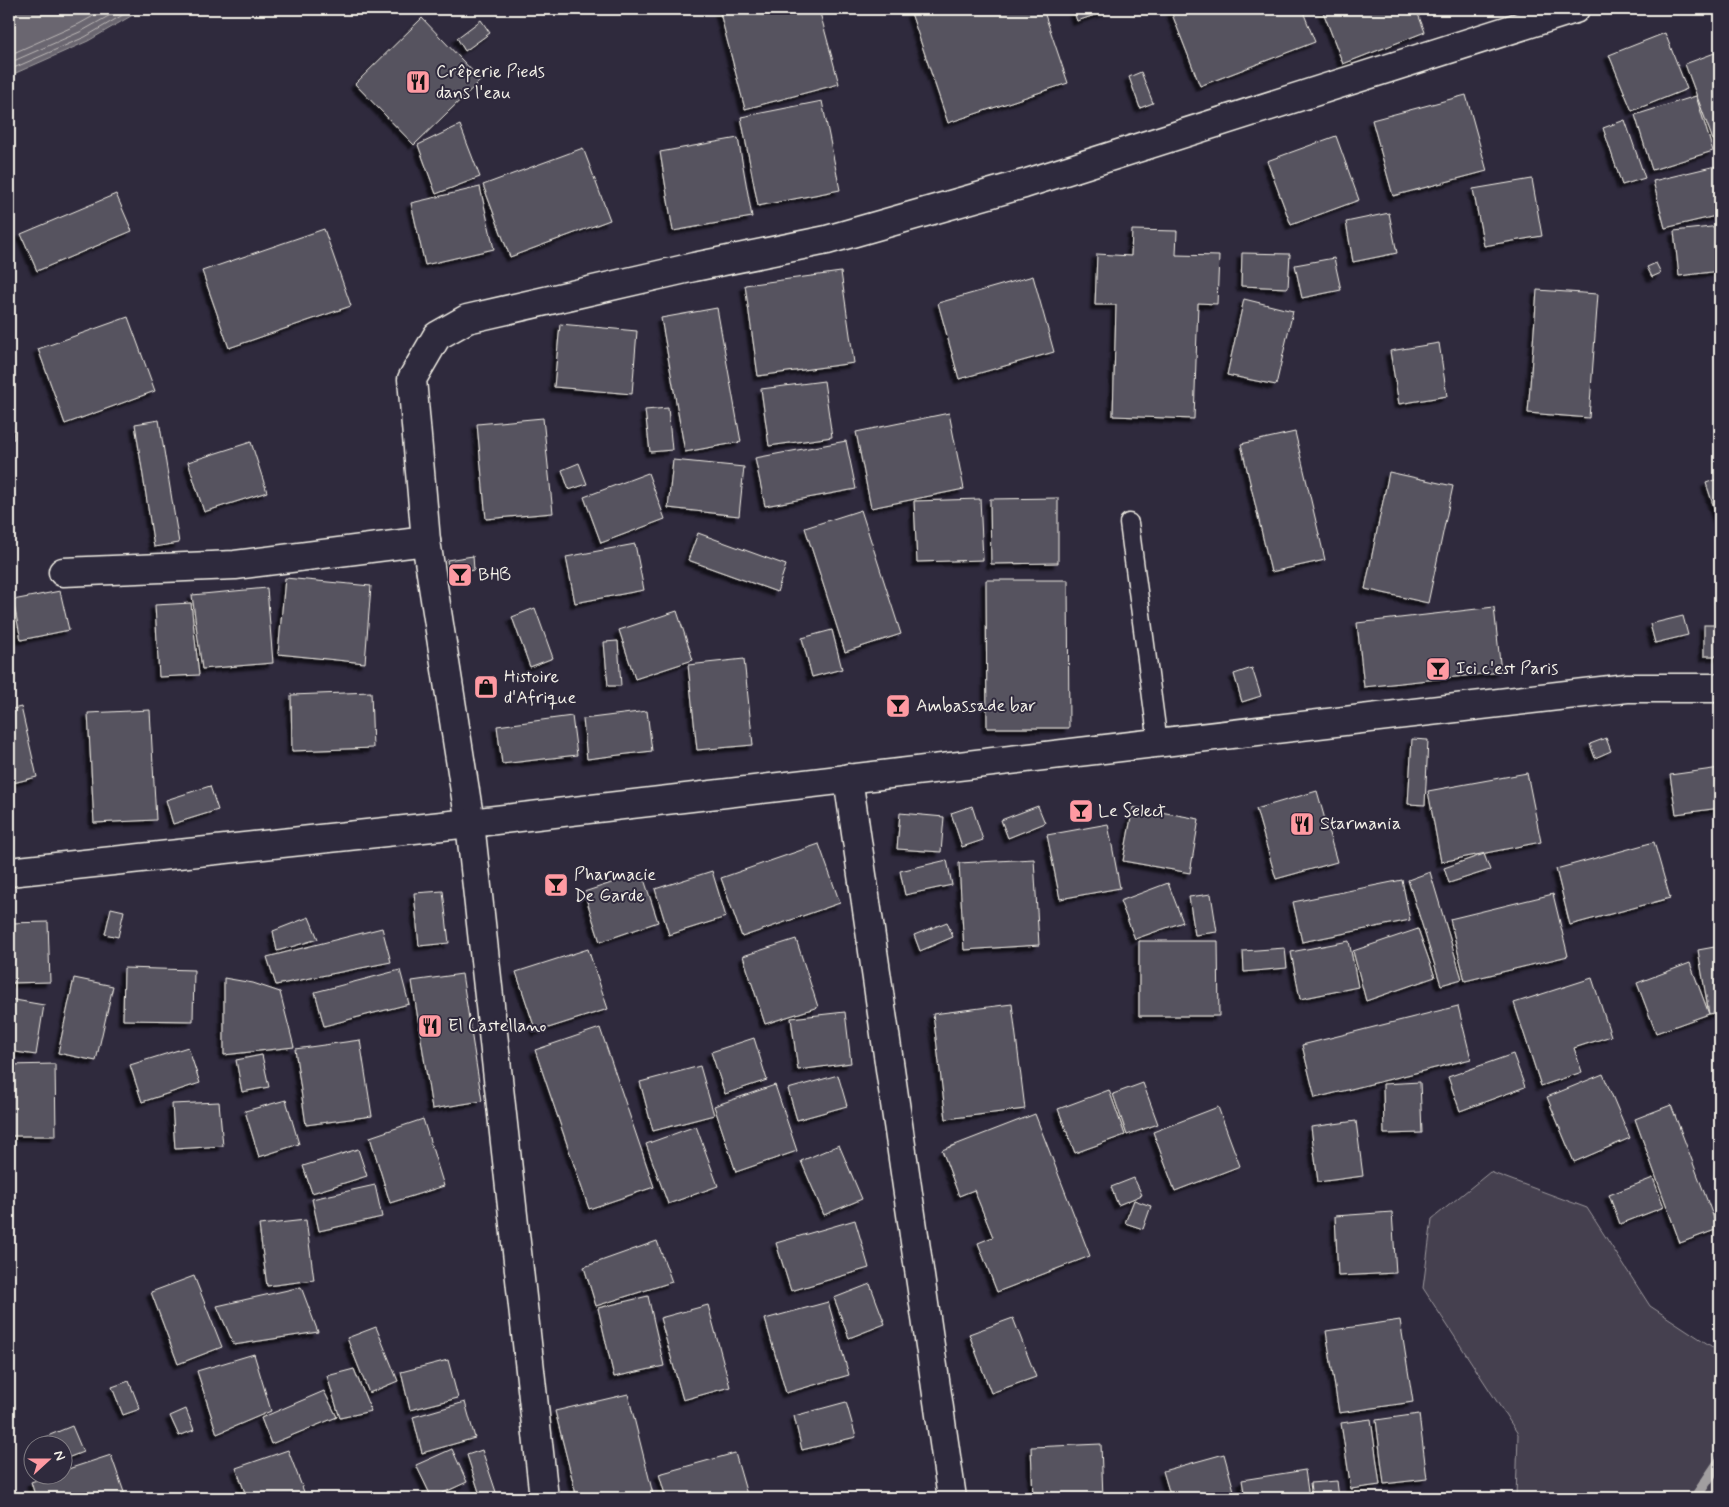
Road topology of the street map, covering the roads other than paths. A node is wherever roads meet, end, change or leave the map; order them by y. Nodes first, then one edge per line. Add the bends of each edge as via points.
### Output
1 (1574, 9) edge
2 (1129, 523) dead end
3 (426, 541) junction
4 (63, 572) dead end
5 (1720, 688) edge
6 (1158, 743) junction
7 (848, 778) junction
8 (470, 823) junction
9 (9, 872) edge
10 (544, 1498) edge
11 (952, 1498) edge

1 - 3 main road via 1024,184 827,240 467,319 437,336 412,379
2 - 6 lane
3 - 4 main road via 235,565
3 - 8 main road
5 - 6 main road via 1627,688
6 - 7 main road
7 - 8 main road
7 - 11 main road
8 - 9 main road
8 - 10 main road

